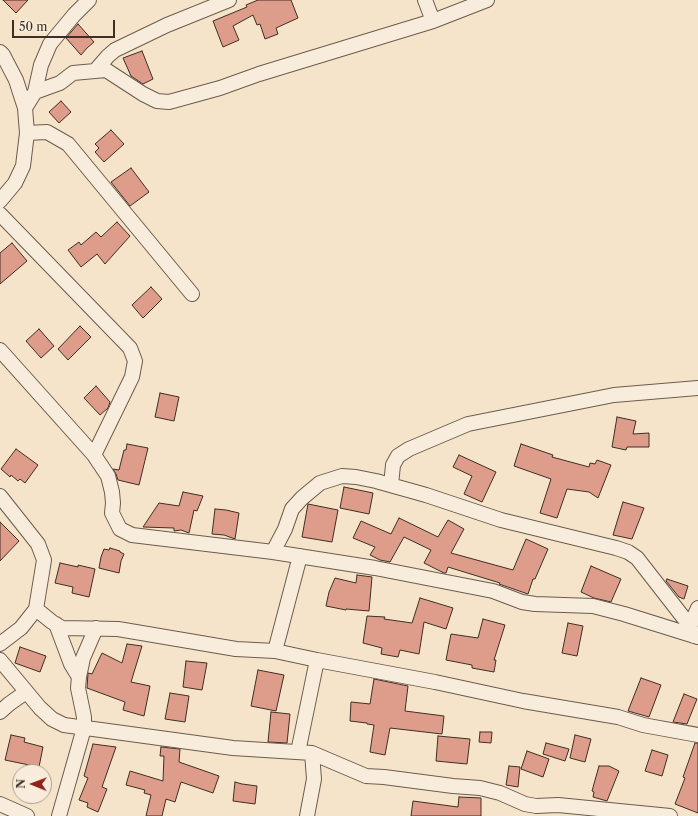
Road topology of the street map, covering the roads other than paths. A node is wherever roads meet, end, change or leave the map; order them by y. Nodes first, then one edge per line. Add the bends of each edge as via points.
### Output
1 (89, 0) edge
2 (229, 0) edge
3 (425, 0) edge
4 (487, 0) edge
5 (433, 21) junction
6 (0, 52) edge
7 (95, 71) junction
8 (35, 92) junction
9 (25, 108) junction
10 (27, 133) junction
11 (0, 201) edge
12 (0, 214) edge
13 (192, 294) dead end
14 (0, 350) edge
15 (5, 365) edge
16 (698, 388) edge
17 (94, 455) junction
18 (391, 485) junction
19 (0, 496) edge
20 (273, 552) junction
21 (300, 556) junction
22 (698, 608) edge
23 (36, 609) junction
24 (56, 624) junction
25 (96, 628) junction
26 (694, 633) edge
27 (0, 644) edge
28 (275, 651) junction
29 (0, 660) edge
30 (317, 660) junction
31 (78, 677) junction
32 (26, 692) junction
33 (0, 712) edge
34 (84, 728) junction
35 (698, 735) edge
36 (298, 752) junction
37 (312, 753) junction
38 (0, 804) edge
39 (27, 816) edge
40 (58, 816) edge
41 (307, 816) edge
42 (670, 816) edge

1 - 8 street via 50,44 41,66
2 - 7 street via 167,25 115,50
3 - 5 street
4 - 5 street
5 - 7 street via 169,102 157,101 143,94 106,70
6 - 9 street via 16,80
7 - 8 street via 73,73 60,83
8 - 9 street
9 - 10 street
10 - 11 street via 23,166 15,183
10 - 13 street via 47,132 68,144
12 - 17 street via 130,348 135,361 132,377
14 - 15 street
15 - 17 street
16 - 18 street via 614,395 468,424 408,449 398,456 393,465
17 - 20 street via 108,476 112,492 112,513 120,529 132,536
18 - 20 street via 342,476 320,483 292,509
18 - 26 street via 502,520 628,552 637,558
19 - 23 street via 38,544 44,560
20 - 21 street
21 - 26 street via 493,591 522,602 593,606
21 - 28 street
22 - 26 street
23 - 24 street
23 - 27 street via 22,628
24 - 25 street via 62,628
24 - 31 street
25 - 28 street via 118,629 236,649
25 - 31 street
28 - 30 street
29 - 32 street
30 - 35 street via 618,717 642,725
30 - 36 street
31 - 34 street
32 - 33 street
32 - 34 street via 52,719 64,725
34 - 36 street via 233,748
34 - 40 street
36 - 37 street
37 - 41 street via 314,779
37 - 42 street via 366,776 480,788 536,806 558,805
38 - 39 street

